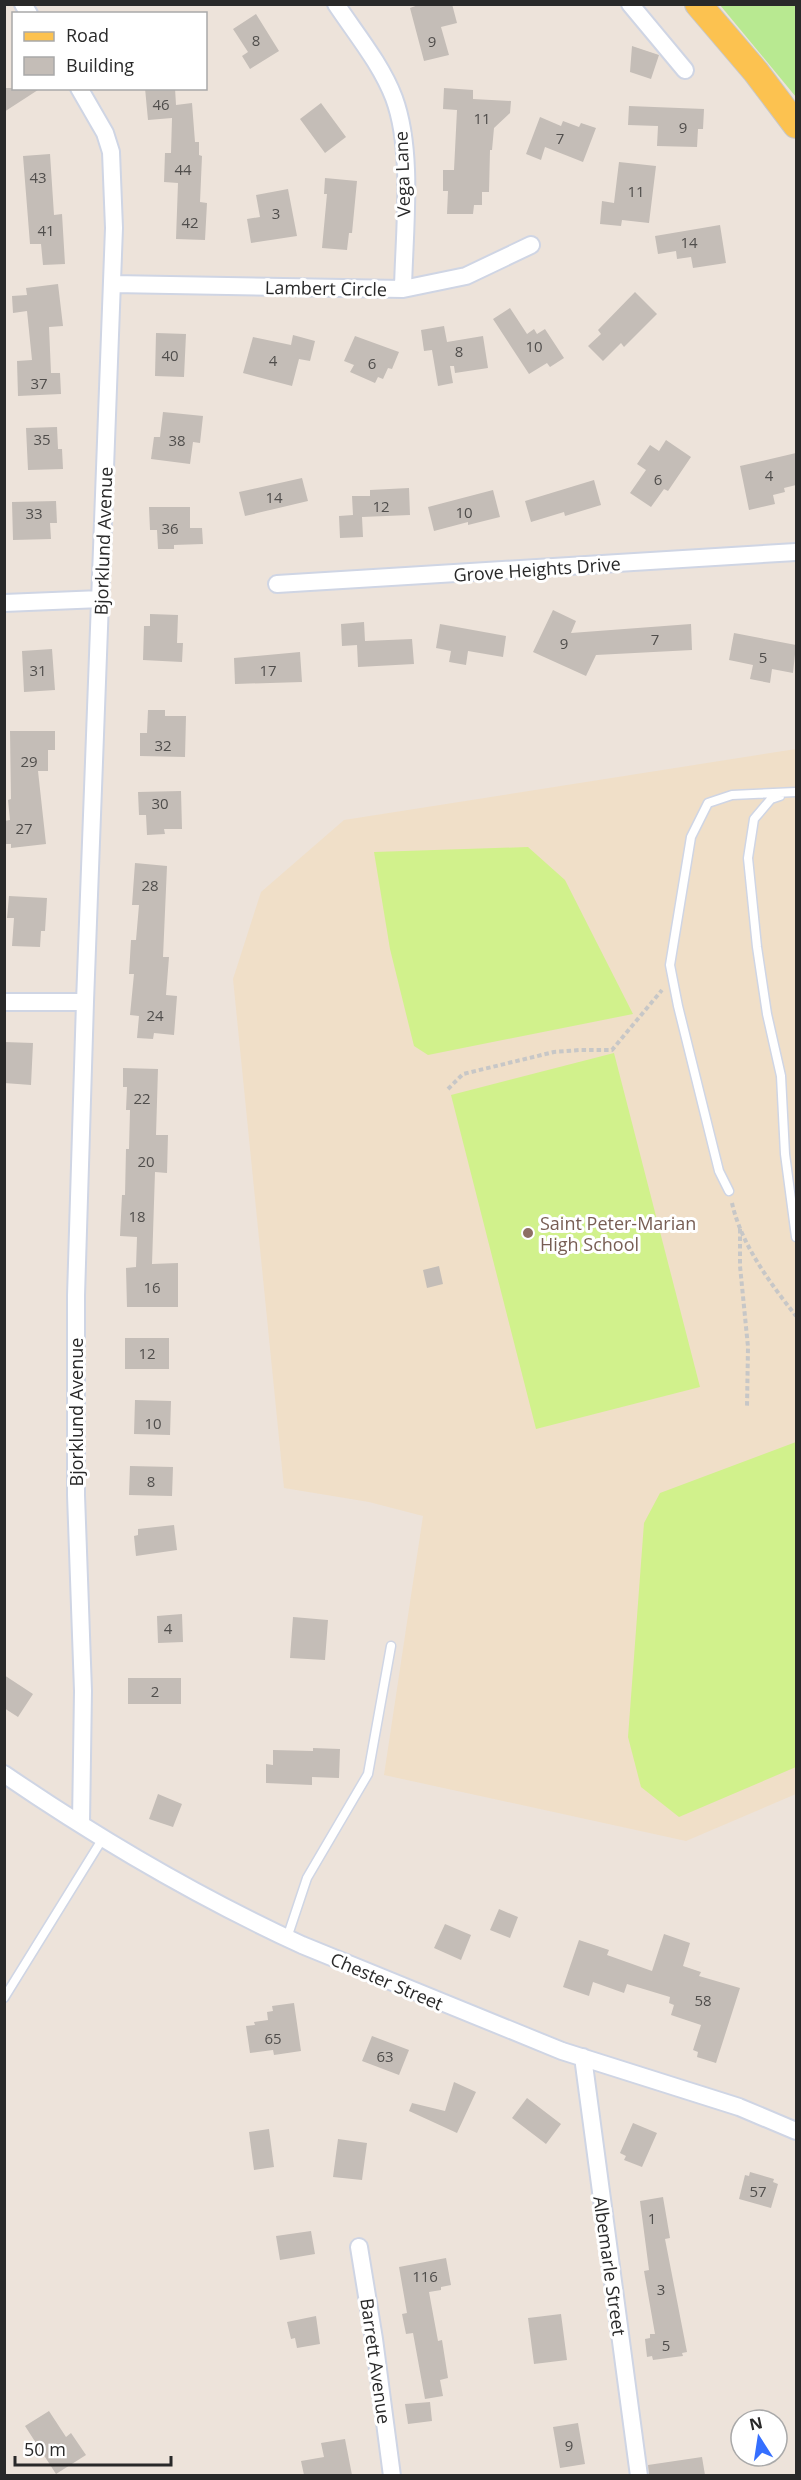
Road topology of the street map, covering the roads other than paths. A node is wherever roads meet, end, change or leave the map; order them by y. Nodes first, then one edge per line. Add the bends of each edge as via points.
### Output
1 (336, 4) edge
2 (630, 4) edge
3 (698, 4) edge
4 (685, 70) dead end
5 (80, 90) edge
6 (796, 125) edge
7 (531, 245) dead end
8 (113, 284) junction
9 (403, 289) junction
10 (796, 552) edge
11 (277, 584) dead end
12 (101, 599) junction
13 (4, 603) edge
14 (796, 792) edge
15 (4, 1002) edge
16 (85, 1002) junction
17 (729, 1191) road end
18 (796, 1237) edge
19 (391, 1646) dead end
20 (4, 1774) edge
21 (81, 1823) junction
22 (103, 1838) junction
23 (287, 1938) junction
24 (4, 1998) edge
25 (583, 2057) junction
26 (796, 2131) edge
27 (359, 2247) dead end
28 (392, 2475) edge
29 (639, 2475) edge

1 - 9 street, Vega Lane via 374,60 399,119 406,160
2 - 4 street
3 - 6 main road
5 - 8 street, Bjorklund Avenue via 111,152
7 - 9 street, Lambert Circle via 466,276
8 - 9 street, Lambert Circle
8 - 12 street, Bjorklund Avenue
10 - 11 street, Grove Heights Drive
12 - 13 street
12 - 16 street, Bjorklund Avenue
14 - 17 lane via 732,795 708,803 691,837 670,965 719,1171
14 - 18 lane via 771,799 754,819 748,858 756,947 781,1076 784,1154
15 - 16 street
16 - 21 street, Bjorklund Avenue via 76,1296
19 - 23 lane via 368,1774 308,1878
20 - 21 street, Chester Street
21 - 22 street, Chester Street
22 - 23 street, Chester Street via 155,1870
22 - 24 lane
23 - 25 street, Chester Street via 388,1982
25 - 26 street, Chester Street via 739,2107
25 - 29 street, Albemarle Street
27 - 28 street, Barrett Avenue

